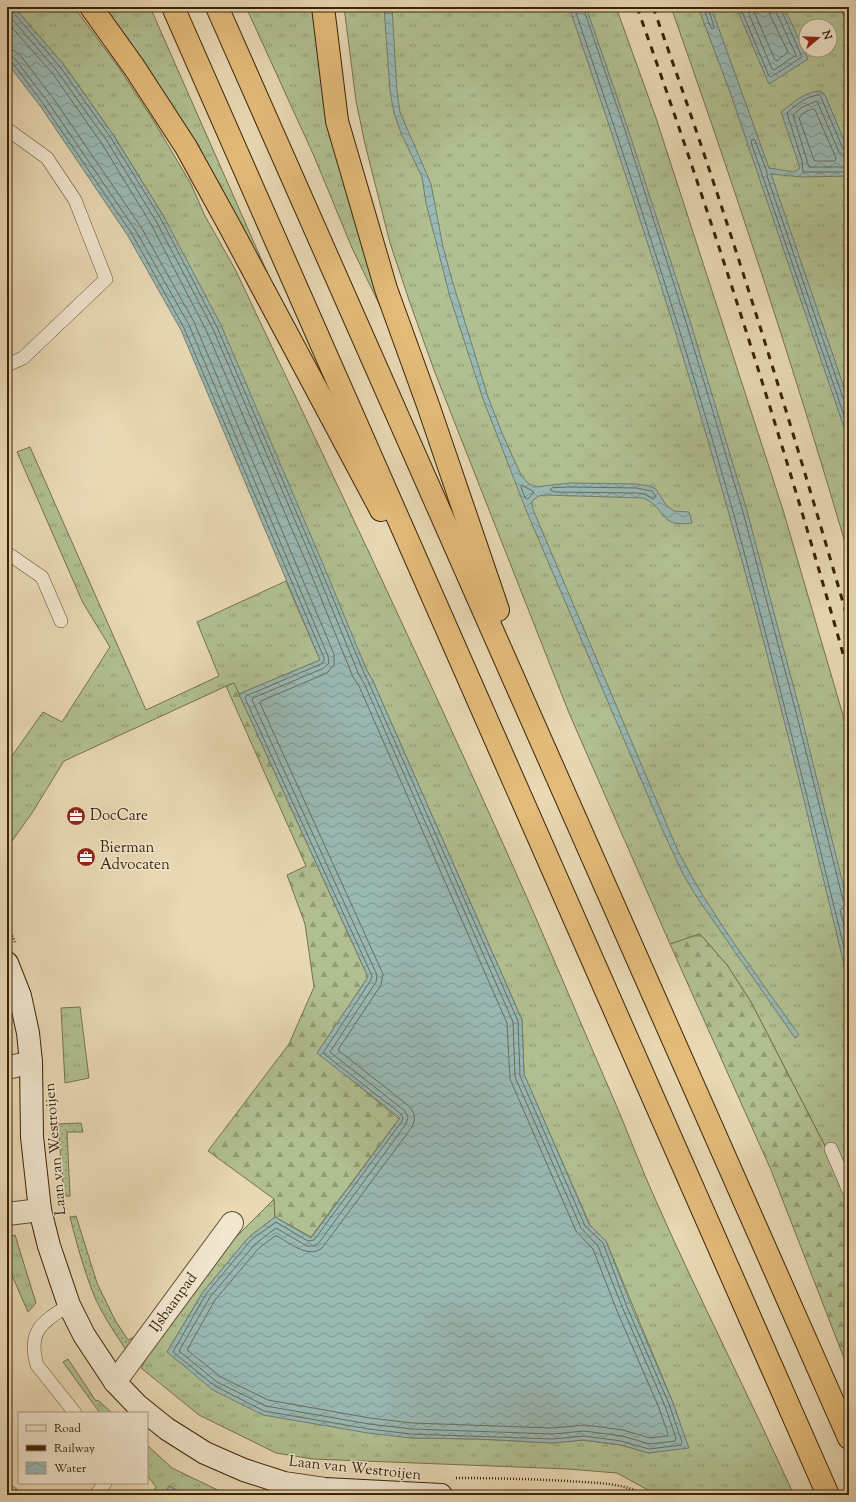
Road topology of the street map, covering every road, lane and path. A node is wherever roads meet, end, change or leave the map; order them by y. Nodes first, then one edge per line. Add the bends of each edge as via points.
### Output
1 (91, 7) edge
2 (173, 7) edge
3 (217, 7) edge
4 (323, 7) edge
5 (7, 130) edge
6 (7, 365) edge
7 (7, 553) edge
8 (61, 621) dead end
9 (464, 666) junction
10 (544, 747) junction
11 (7, 924) edge
12 (12, 956) edge
13 (30, 1062) junction
14 (7, 1068) edge
15 (831, 1149) dead end
16 (849, 1191) edge
17 (40, 1210) junction
18 (7, 1214) edge
19 (232, 1223) dead end
20 (69, 1305) junction
21 (115, 1382) junction
22 (74, 1412) edge
23 (146, 1412) edge
24 (148, 1414) edge
25 (849, 1438) edge
26 (104, 1484) edge
27 (445, 1486) edge
28 (358, 1493) edge
29 (96, 1495) edge
30 (645, 1495) edge
31 (828, 1495) edge

1 - 9 highway via 190,153
2 - 9 highway
3 - 10 highway
4 - 10 highway via 337,121 386,289
5 - 6 lane via 47,158 75,200 106,279 23,358
7 - 8 lane via 42,576
9 - 31 highway
10 - 25 highway
11 - 12 path
12 - 13 street, Laan van Westroijen via 28,1033
13 - 14 street
13 - 17 street, Laan van Westroijen via 32,1136
15 - 16 lane
17 - 18 street
17 - 20 street, Laan van Westroijen
19 - 21 street, IJsbaanpad
20 - 21 street, Laan van Westroijen via 84,1335
20 - 22 lane via 41,1325 36,1333 34,1355 37,1365
21 - 23 street, Laan van Westroijen
24 - 28 street, Laan van Westroijen via 205,1453 244,1470 284,1483
26 - 29 lane
27 - 28 street, Laan van Westroijen
27 - 30 path via 533,1479 612,1484

